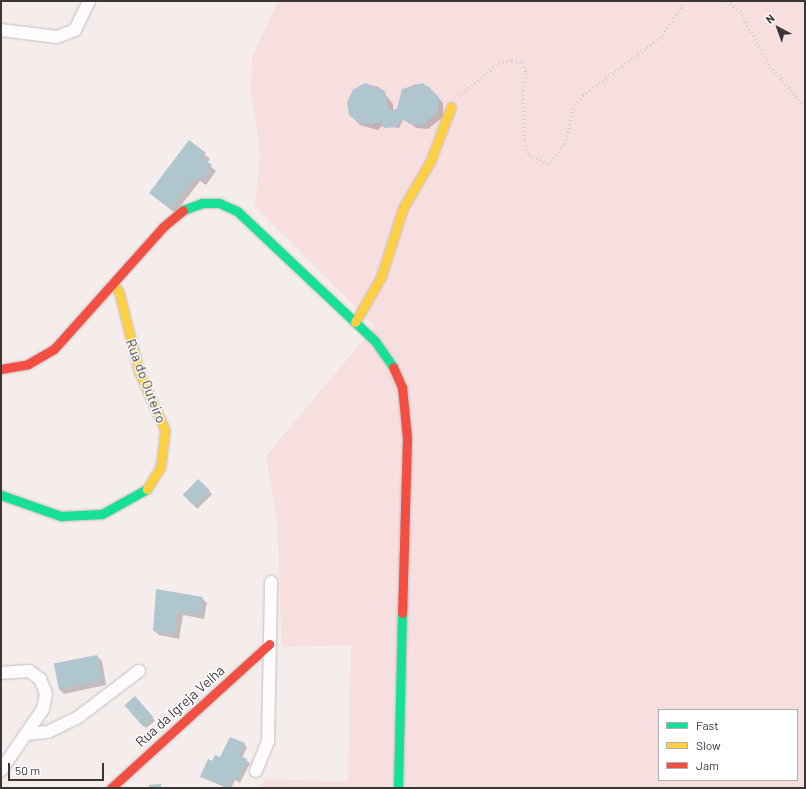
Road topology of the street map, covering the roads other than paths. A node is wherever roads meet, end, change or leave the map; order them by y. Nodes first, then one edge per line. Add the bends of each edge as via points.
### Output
1 (88, 1) edge
2 (1, 30) edge
3 (451, 107) road end
4 (113, 284) junction
5 (355, 322) junction
6 (1, 369) edge
7 (1, 495) edge
8 (271, 582) dead end
9 (269, 644) junction
10 (139, 671) dead end
11 (1, 673) edge
12 (26, 734) junction
13 (1, 770) edge
14 (256, 771) dead end
15 (111, 788) edge
16 (398, 788) edge

1 - 2 street via 75,30 58,37
3 - 5 street via 430,162 403,208 380,276
4 - 5 street via 182,210 202,203 220,203 237,211
4 - 6 street via 54,349 28,364
4 - 7 street, Rua do Outeiro via 119,292 139,372 165,430 165,448 160,468 149,487 124,504 102,514 61,516
5 - 16 street via 390,360 402,387 407,438
8 - 9 street
9 - 14 street via 272,684 268,742
9 - 15 street, Rua da Igreja Velha
10 - 12 street via 77,718 48,732
11 - 12 street via 29,671 40,680 46,694 43,709
12 - 13 street

